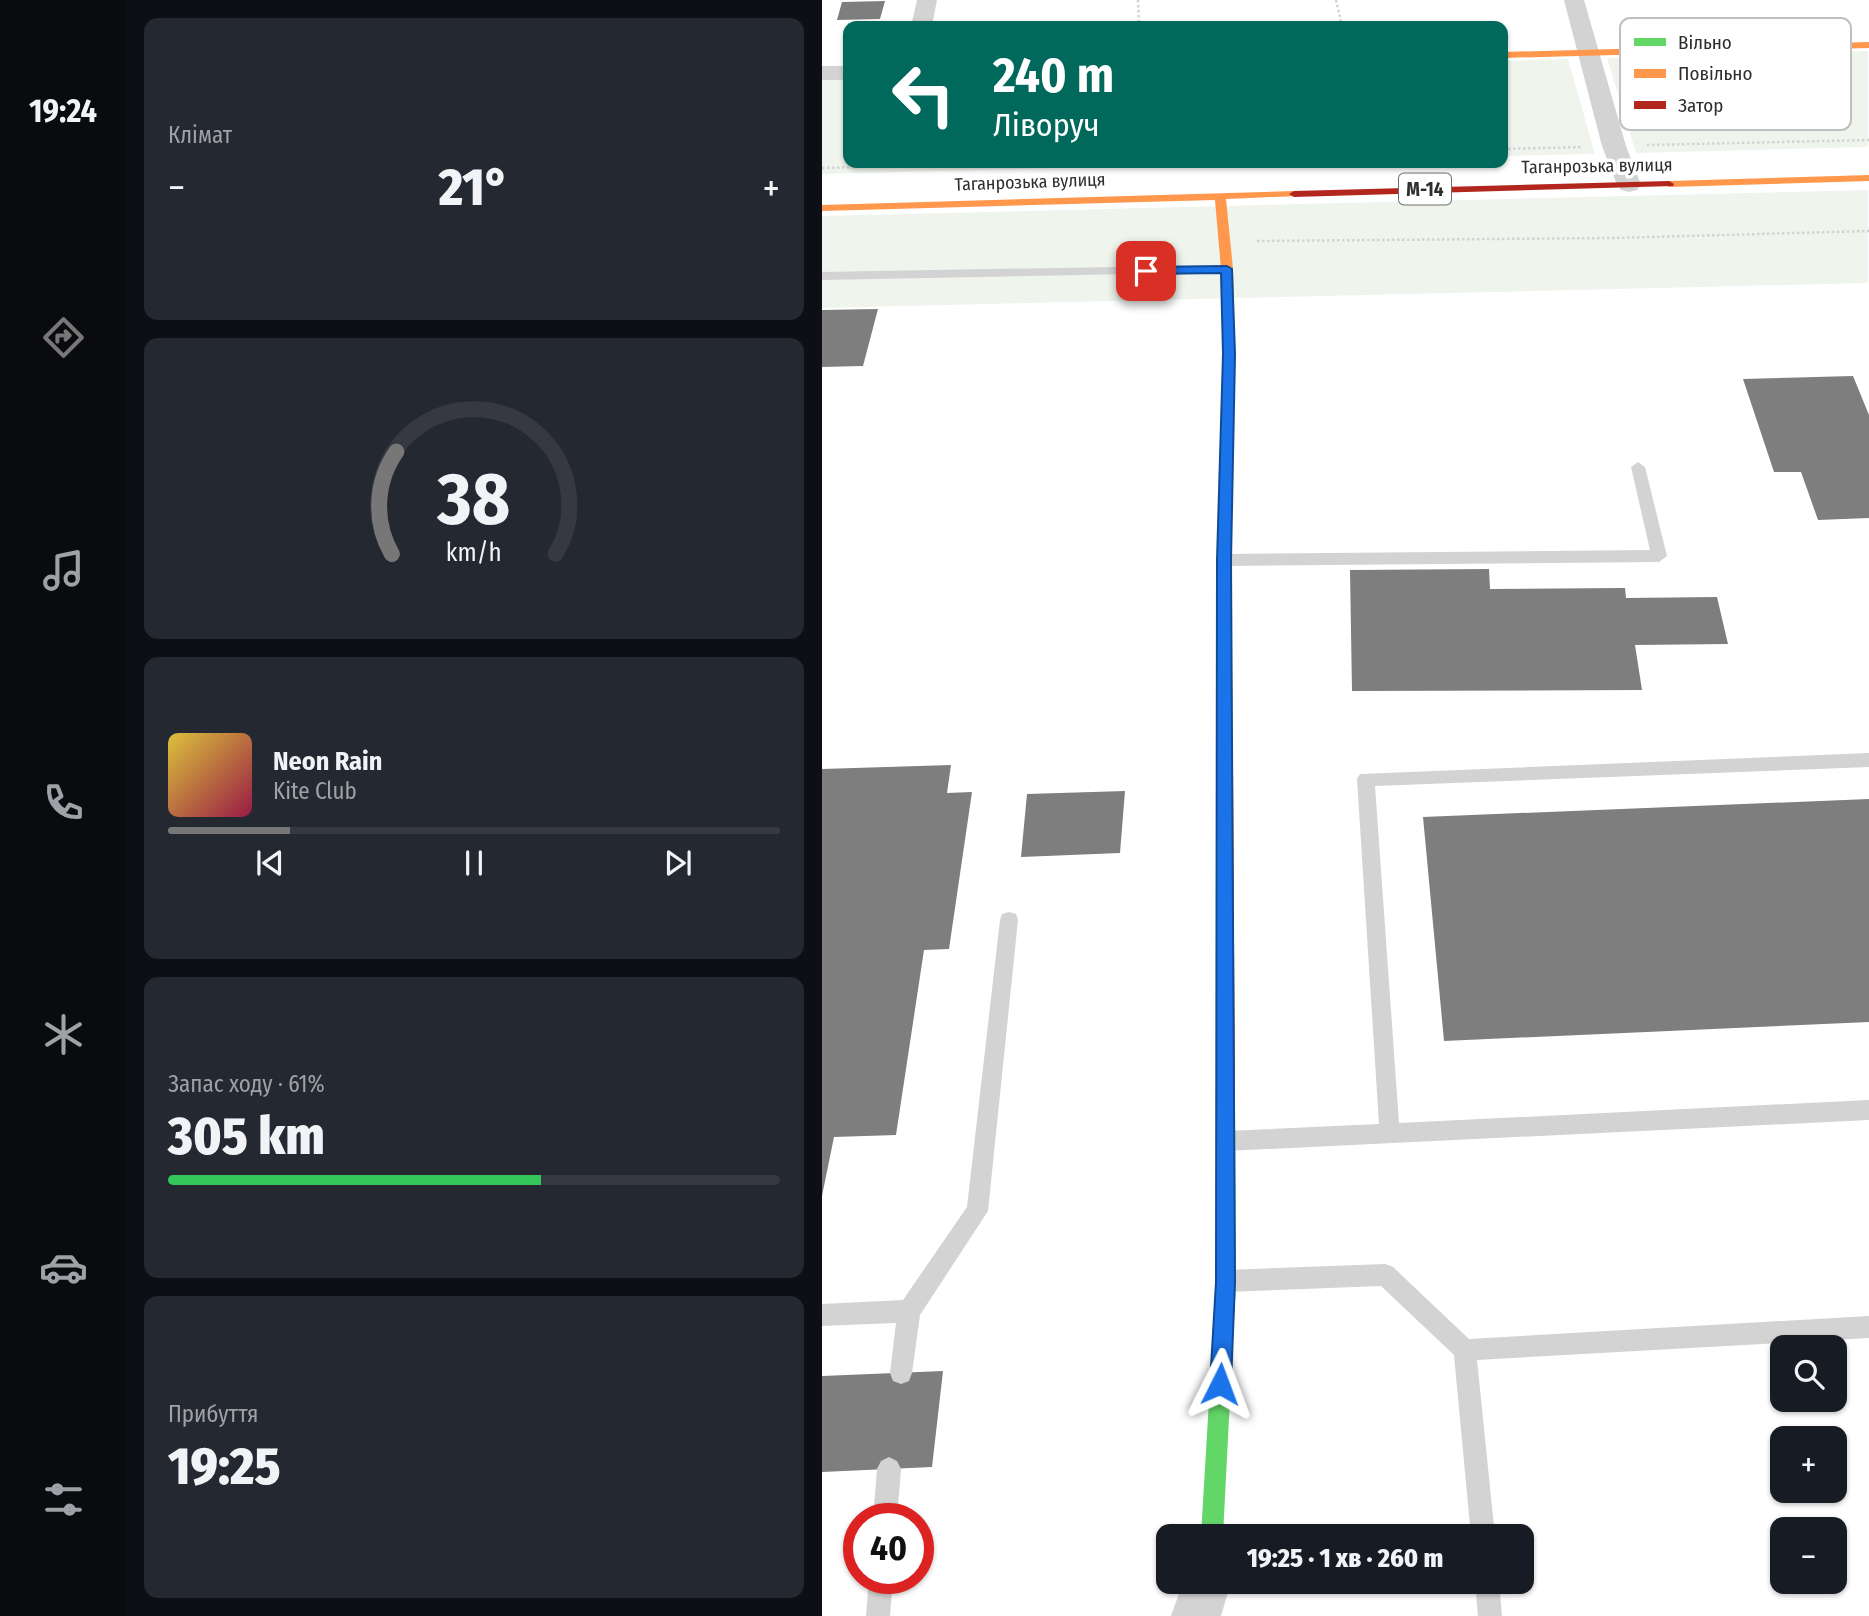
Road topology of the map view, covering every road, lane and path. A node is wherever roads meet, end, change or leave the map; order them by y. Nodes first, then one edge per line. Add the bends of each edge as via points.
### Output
1 (928, 0) edge
2 (1138, 0) edge
3 (1336, 0) edge
4 (1574, 0) edge
5 (923, 21) edge
6 (1139, 21) edge
7 (1341, 21) edge
8 (1620, 51) edge
9 (1588, 52) junction
10 (1508, 55) edge
11 (822, 73) edge
12 (843, 73) edge
13 (1868, 140) edge
14 (1614, 146) junction
15 (1508, 149) edge
16 (843, 167) edge
17 (822, 168) edge
18 (1868, 178) edge
19 (1629, 185) junction
20 (1220, 196) junction
21 (822, 208) edge
22 (1868, 231) edge
23 (1224, 242) junction
24 (1227, 269) junction
25 (822, 276) edge
26 (1638, 467) dead end
27 (1224, 560) junction
28 (1868, 760) edge
29 (1009, 920) dead end
30 (1868, 1110) edge
31 (1390, 1133) junction
32 (1226, 1141) junction
33 (1226, 1282) junction
34 (909, 1311) junction
35 (822, 1315) edge
36 (1868, 1327) edge
37 (1465, 1350) junction
38 (901, 1373) dead end
39 (888, 1469) dead end
40 (886, 1503) edge
41 (1213, 1524) edge
42 (1482, 1524) edge
43 (880, 1594) edge
44 (1205, 1594) edge
45 (1488, 1594) edge
46 (878, 1616) edge
47 (1196, 1616) edge
48 (1490, 1616) edge

1 - 5 street
2 - 6 path
3 - 7 path
4 - 9 street
8 - 9 main road
9 - 10 main road
9 - 14 street
11 - 12 street
13 - 14 path
14 - 15 path
14 - 19 street
16 - 17 path
18 - 19 main road, Таганрозька вулиця / М-14
19 - 20 main road, Таганрозька вулиця / М-14
20 - 21 main road, Таганрозька вулиця / М-14
20 - 23 main road
22 - 23 path
23 - 24 main road
24 - 25 lane
24 - 27 main road
26 - 27 lane via 1659,556
27 - 32 main road
28 - 31 lane via 1366,779
29 - 34 lane via 977,1211
30 - 31 lane
31 - 32 lane
32 - 33 main road
33 - 37 lane via 1385,1275
33 - 41 main road
34 - 35 lane
34 - 38 lane
36 - 37 lane
37 - 42 lane
39 - 40 lane
43 - 46 lane
44 - 47 street
45 - 48 lane

